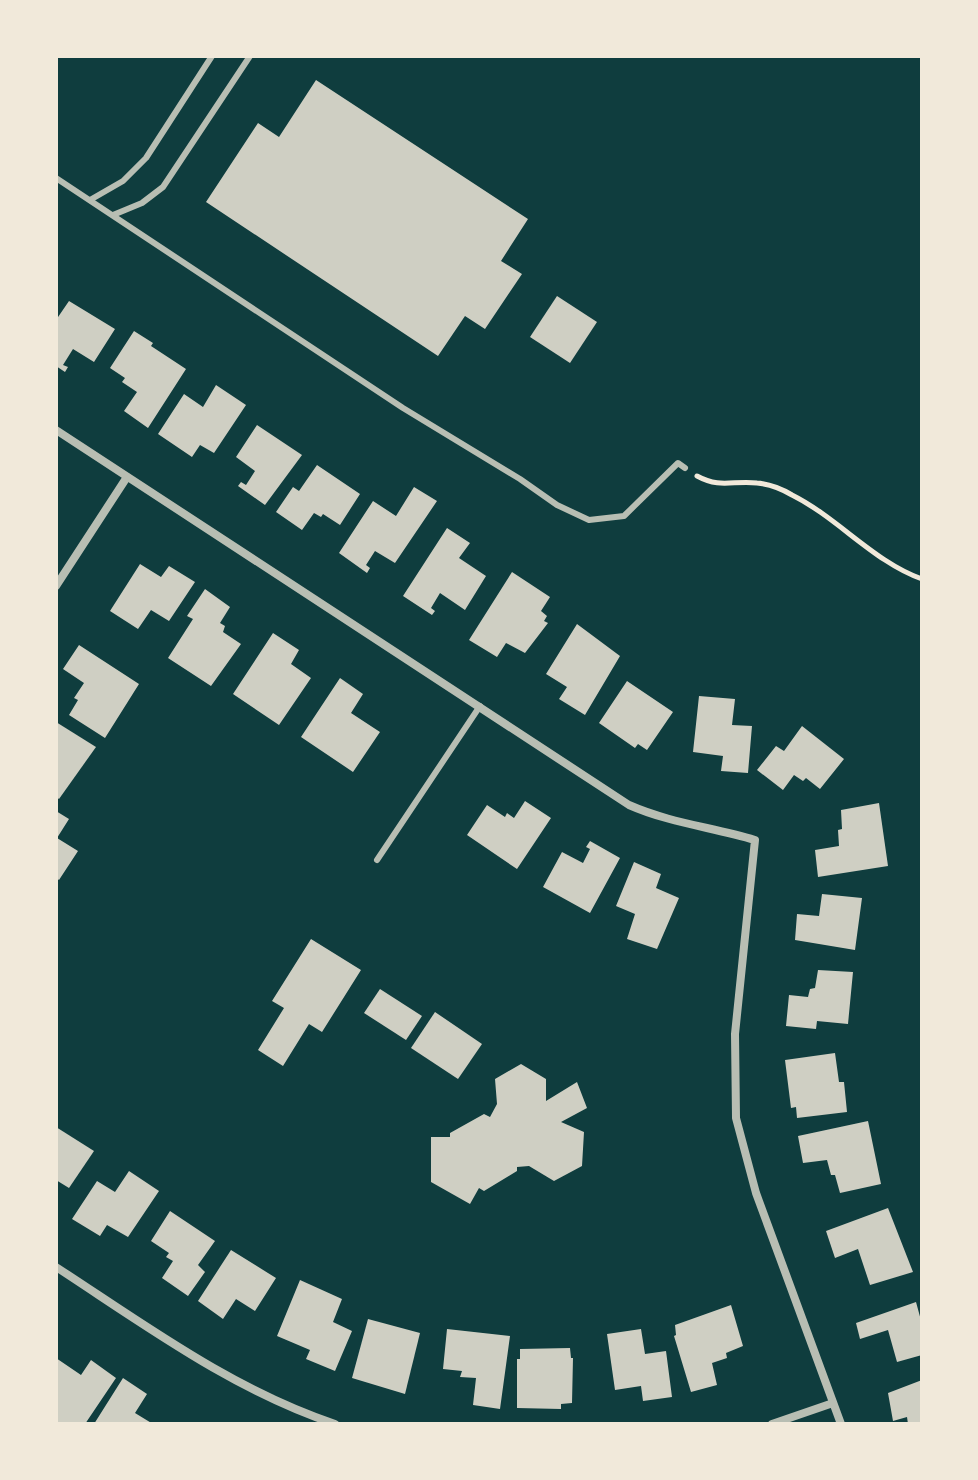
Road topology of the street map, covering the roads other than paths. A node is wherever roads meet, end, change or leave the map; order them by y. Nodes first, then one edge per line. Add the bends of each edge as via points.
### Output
1 (212, 56) edge
2 (250, 56) edge
3 (56, 178) edge
4 (90, 200) junction
5 (113, 215) junction
6 (56, 430) edge
7 (685, 468) road end
8 (127, 477) junction
9 (56, 586) edge
10 (480, 706) junction
11 (377, 860) dead end
12 (56, 1267) edge
13 (833, 1403) junction
14 (335, 1424) edge
15 (772, 1424) edge
16 (841, 1424) edge

1 - 4 lane via 146,158 123,181
2 - 5 lane via 163,187
3 - 4 lane
4 - 5 lane
5 - 7 lane via 403,408 589,520 624,516 678,463
6 - 8 street
8 - 9 street
8 - 10 street
10 - 11 lane
10 - 13 street via 629,805 661,819 755,840 735,1034 736,1118 756,1193
12 - 14 street via 262,1395
13 - 15 street
13 - 16 street

